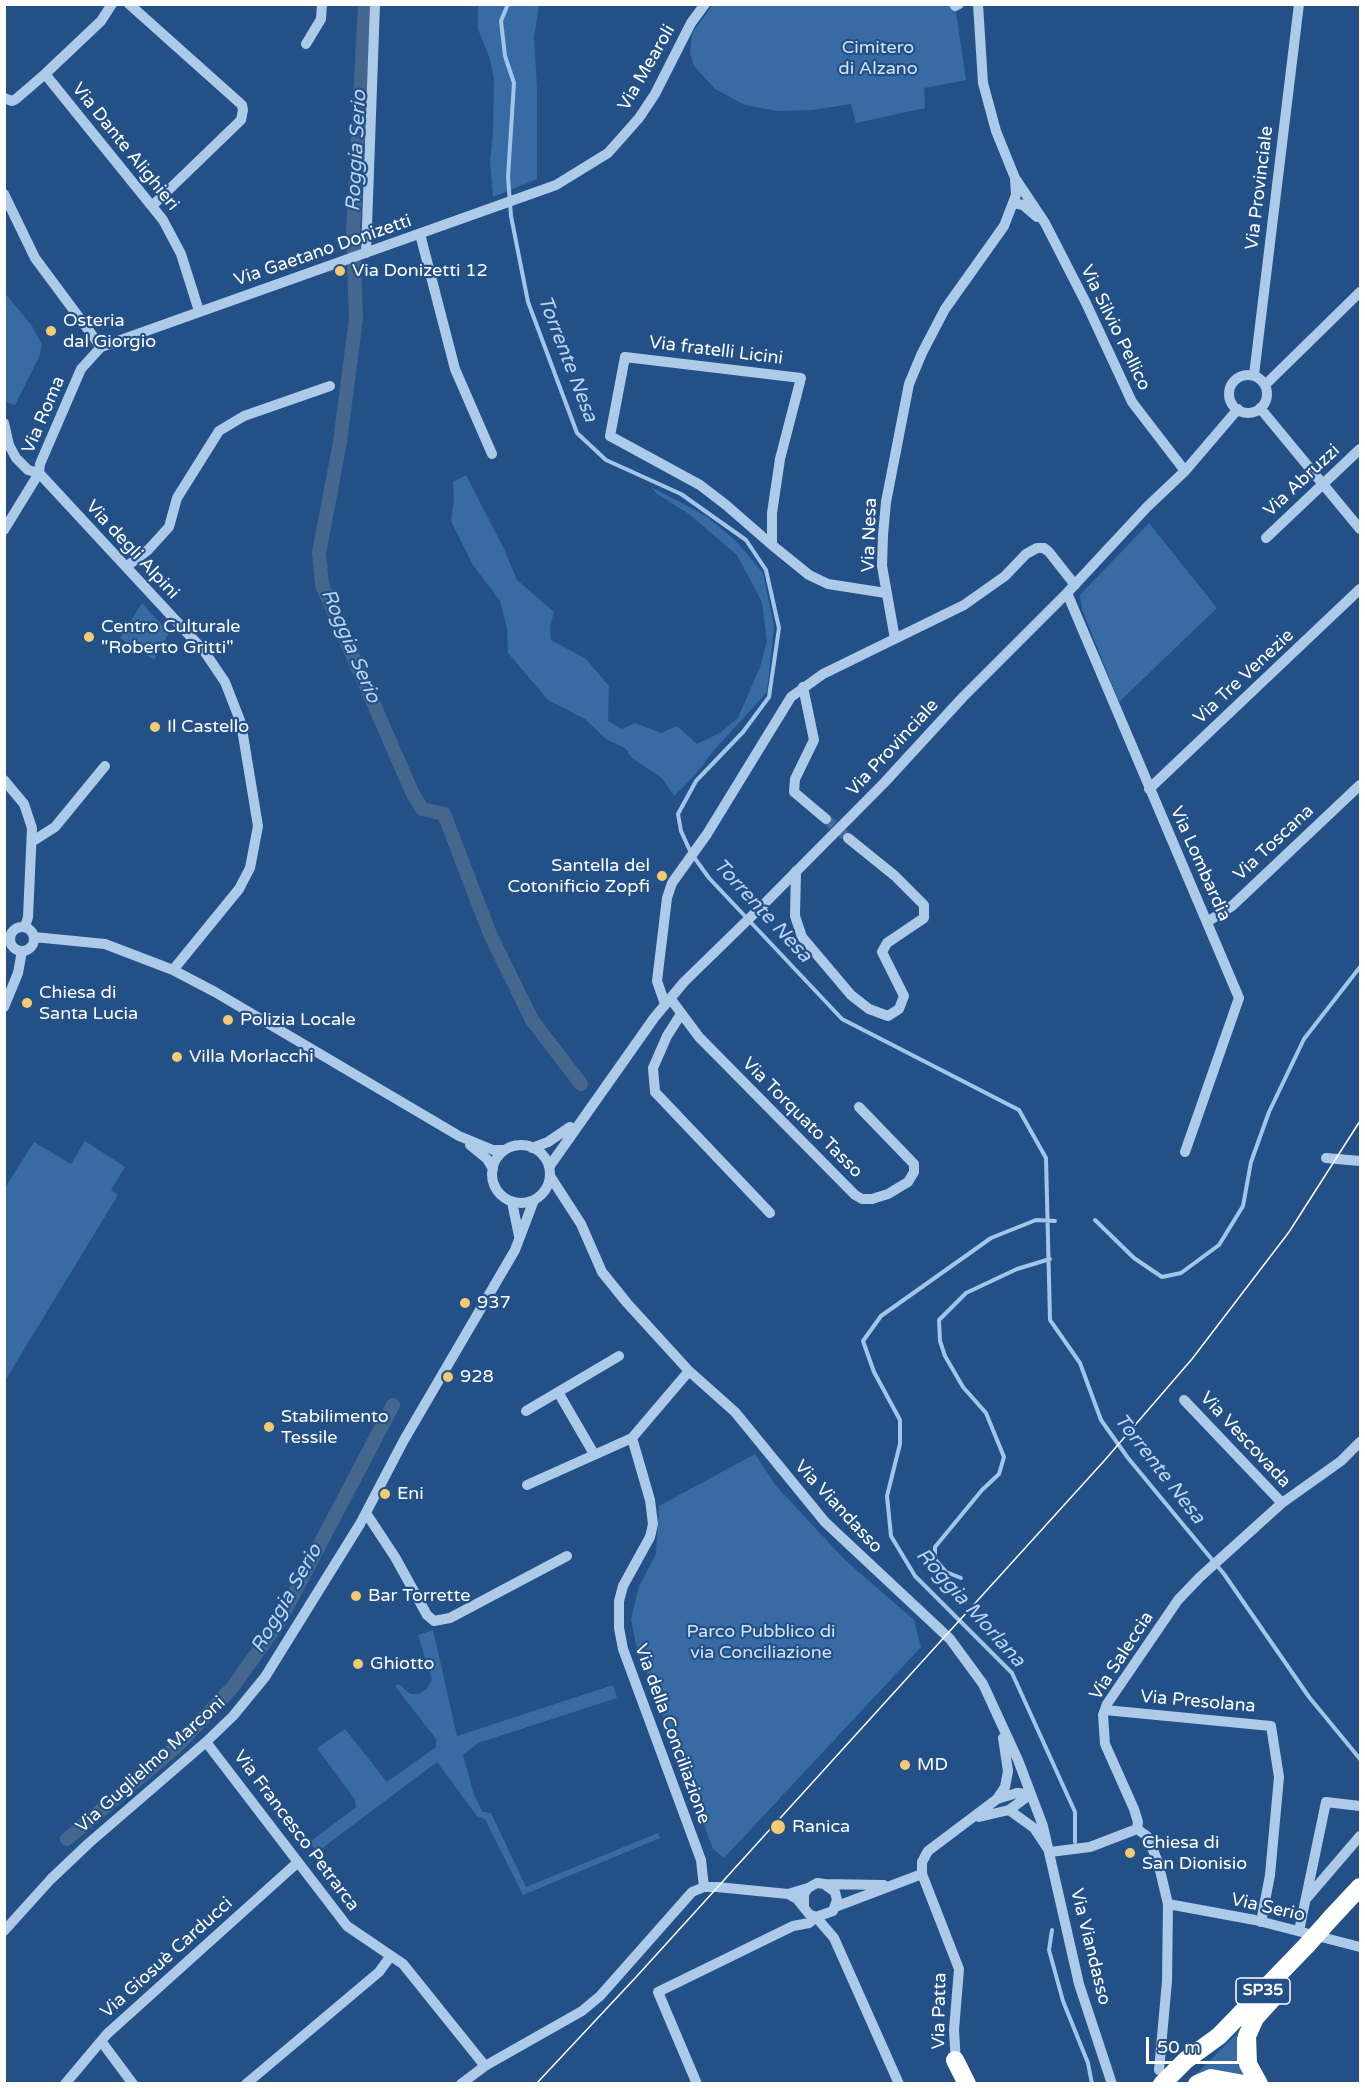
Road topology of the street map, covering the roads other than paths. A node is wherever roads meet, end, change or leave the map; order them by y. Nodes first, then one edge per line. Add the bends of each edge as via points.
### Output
1 (112, 4) edge
2 (129, 4) edge
3 (322, 4) edge
4 (375, 4) edge
5 (705, 4) edge
6 (978, 4) edge
7 (1299, 4) edge
8 (306, 44) dead end
9 (45, 74) junction
10 (4, 98) edge
11 (1015, 178) junction
12 (556, 185) joint
13 (4, 194) edge
14 (1014, 203) junction
15 (153, 205) junction
16 (1045, 223) junction
17 (420, 234) junction
18 (366, 253) junction
19 (1360, 292) edge
20 (199, 311) junction
21 (101, 347) junction
22 (1254, 375) junction
23 (1265, 385) junction
24 (330, 386) dead end
25 (1260, 408) junction
26 (1238, 409) junction
27 (4, 423) edge
28 (1360, 449) edge
29 (492, 454) dead end
30 (1185, 471) junction
31 (39, 472) junction
32 (1323, 485) junction
33 (4, 530) edge
34 (1360, 530) edge
35 (1266, 538) dead end
36 (772, 545) junction
37 (126, 567) junction
38 (1071, 589) junction
39 (1360, 589) edge
40 (886, 593) junction
41 (895, 639) junction
42 (803, 687) junction
43 (105, 766) dead end
44 (4, 780) edge
45 (1360, 785) edge
46 (1149, 789) junction
47 (826, 819) tunnel mouth
48 (848, 838) tunnel mouth
49 (33, 841) junction
50 (796, 871) junction
51 (1207, 922) junction
52 (25, 927) junction
53 (7, 935) edge
54 (34, 937) junction
55 (22, 951) junction
56 (173, 970) junction
57 (668, 1001) junction
58 (4, 1007) edge
59 (681, 1014) junction
60 (859, 1107) dead end
61 (582, 1117) junction
62 (459, 1136) junction
63 (532, 1148) junction
64 (505, 1150) junction
65 (1185, 1152) dead end
66 (1326, 1158) dead end
67 (1360, 1161) edge
68 (493, 1168) junction
69 (549, 1172) junction
70 (544, 1192) junction
71 (534, 1200) junction
72 (512, 1202) junction
73 (568, 1202) junction
74 (770, 1213) dead end
75 (519, 1236) junction
76 (619, 1356) dead end
77 (689, 1371) junction
78 (558, 1392) junction
79 (1184, 1400) dead end
80 (526, 1412) dead end
81 (632, 1438) junction
82 (1360, 1442) edge
83 (594, 1454) junction
84 (527, 1485) dead end
85 (1282, 1503) junction
86 (366, 1513) junction
87 (567, 1556) dead end
88 (996, 1709) junction
89 (1105, 1710) junction
90 (206, 1742) junction
91 (1031, 1794) junction
92 (997, 1799) junction
93 (1360, 1806) edge
94 (1009, 1810) junction
95 (970, 1821) junction
96 (1137, 1829) junction
97 (1360, 1836) edge
98 (1050, 1852) junction
99 (297, 1863) junction
100 (922, 1874) junction
101 (824, 1884) junction
102 (890, 1885) junction
103 (704, 1887) junction
104 (1360, 1887) edge
105 (808, 1888) junction
106 (788, 1894) junction
107 (1306, 1899) junction
108 (1360, 1902) edge
109 (1168, 1904) junction
110 (805, 1909) junction
111 (834, 1909) junction
112 (816, 1917) junction
113 (1336, 1921) junction
114 (1261, 1922) junction
115 (793, 1926) junction
116 (4, 1931) edge
117 (834, 1938) junction
118 (1308, 1942) junction
119 (1360, 1947) edge
120 (390, 1957) junction
121 (101, 2041) junction
122 (955, 2060) junction
123 (1189, 2062) junction
124 (485, 2066) junction
125 (1160, 2077) edge
126 (65, 2084) edge
127 (133, 2084) edge
128 (246, 2084) edge
129 (461, 2084) edge
130 (697, 2084) edge
131 (899, 2084) edge
132 (955, 2084) edge
133 (962, 2084) edge
134 (967, 2084) edge
135 (1112, 2084) edge
136 (1174, 2084) edge
137 (1197, 2084) edge
138 (1244, 2084) edge
139 (1259, 2084) edge

1 - 9 street via 101,21
2 - 15 street via 243,110 241,120
3 - 8 street via 321,19
4 - 18 street
5 - 12 street, Via Mearoli via 691,23 655,94 633,125 608,153
6 - 11 street, Via Nesa via 983,83
7 - 22 street, Via Provinciale
9 - 10 street via 16,99
9 - 15 street, Via Dante Alighieri
11 - 14 street, Via Nesa
11 - 16 street, Via Silvio Pellico
12 - 17 street, Via Gaetano Donizetti
13 - 21 street via 35,258
14 - 16 street, Via Silvio Pellico via 1023,205
14 - 40 street, Via Nesa via 1004,226 945,309 909,384 886,502 882,566
15 - 20 street, Via Dante Alighieri via 181,254
16 - 30 street, Via Silvio Pellico via 1132,402
17 - 18 street, Via Gaetano Donizetti
17 - 29 street via 455,369
18 - 20 street, Via Gaetano Donizetti
19 - 23 street
20 - 21 street, Via Gaetano Donizetti
21 - 31 street, Via Roma via 81,369
22 - 23 street
22 - 26 street via 1240,376 1232,383 1230,399
23 - 25 street via 1267,397
24 - 37 street via 244,416 219,431 177,498 169,527
25 - 26 street via 1248,412
25 - 32 street
26 - 30 street, Via Provinciale
27 - 31 street, Via degli Alpini via 16,458 28,470
28 - 32 street, Via Abruzzi
30 - 38 street, Via Provinciale
31 - 33 street, Via Roma
31 - 37 street, Via degli Alpini
32 - 34 street
32 - 35 street, Via Abruzzi
36 - 36 street, Via fratelli Licini via 780,459 801,378 625,357 610,436 700,485
36 - 40 street, Via fratelli Licini via 809,575 828,584
37 - 56 street, Via degli Alpini via 204,651 225,682 241,723 258,826 250,868 239,889
38 - 41 street, Via Lombardia via 1049,552 1037,548 964,605
38 - 46 street, Via Lombardia
38 - 50 street, Via Provinciale
39 - 46 street, Via Tre Venezie
40 - 41 street, Via Nesa
41 - 42 street
42 - 47 street via 814,740 795,779 794,792
42 - 57 street via 791,697 672,883 657,981
43 - 49 street via 55,827
44 - 49 street via 24,804
45 - 51 street, Via Toscana via 1232,906
46 - 51 street, Via Lombardia
48 - 50 street via 924,905 924,918 887,943 882,952 904,996 899,1009 888,1016 869,1009 844,987 802,937 794,905
49 - 52 street
50 - 57 street, Via Provinciale
51 - 65 street, Via Lombardia via 1239,998
52 - 53 street
52 - 54 street
53 - 55 street via 13,948
54 - 55 street via 31,947
54 - 56 street via 105,944
55 - 58 street
56 - 62 street
57 - 59 street, Via Torquato Tasso
57 - 61 street, Via Provinciale
59 - 60 street, Via Torquato Tasso via 855,1196 872,1199 908,1182 914,1164
59 - 74 street via 653,1068 655,1092
61 - 63 street, Via Provinciale via 559,1136
61 - 69 street, Via Provinciale
62 - 64 street via 493,1150
62 - 68 street
63 - 64 street via 517,1146
63 - 69 street via 542,1155
64 - 68 street
66 - 67 street
68 - 72 street via 496,1188
69 - 70 street
69 - 73 street, Via Viandasso
70 - 71 street, Via Guglielmo Marconi
70 - 73 street
71 - 72 street
71 - 75 street, Via Guglielmo Marconi
72 - 75 street
73 - 77 street, Via Viandasso via 602,1272
75 - 86 street, Via Guglielmo Marconi via 515,1250
76 - 78 street
77 - 81 street
77 - 88 street, Via Viandasso via 735,1412 847,1545 950,1639
78 - 80 street
78 - 83 street
79 - 85 street, Via Vescovada
81 - 83 street
81 - 103 street, Via della Conciliazione via 653,1524 623,1586 618,1628 622,1649 701,1860
82 - 85 street, Via Saleccia via 1341,1461
83 - 84 street
85 - 89 street, Via Saleccia via 1178,1600
86 - 87 street via 430,1620 450,1618
86 - 90 street, Via Guglielmo Marconi via 265,1677
88 - 91 street, Via Viandasso
88 - 92 street via 1008,1771
89 - 96 street, Via Saleccia via 1105,1744 1134,1809
89 - 114 street, Via Presolana via 1271,1726 1279,1777 1270,1875
90 - 99 street, Via Francesco Petrarca
90 - 116 street, Via Guglielmo Marconi via 89,1843
91 - 92 street via 1017,1793
91 - 94 street
91 - 98 street, Via Viandasso
92 - 95 street
93 - 107 street via 1326,1802
94 - 95 street
94 - 98 street via 1034,1828
95 - 100 street via 928,1851 922,1862
96 - 98 street via 1090,1847
96 - 109 street via 1147,1836 1158,1862
97 - 107 street
98 - 135 street, Via Viandasso via 1079,1984
99 - 120 street, Via Francesco Petrarca via 347,1926
99 - 121 street, Via Giosuè Carducci
100 - 102 street
100 - 122 street, Via Patta via 958,1969
101 - 102 street
101 - 105 street
101 - 111 street via 835,1892
102 - 111 street
103 - 106 street
103 - 124 street via 692,1892 591,2003
104 - 113 highway, SP35
105 - 106 street
105 - 110 street via 804,1894
106 - 110 street
107 - 118 street
108 - 113 highway
109 - 114 street, Via Serio
109 - 125 street
110 - 112 street
110 - 115 street
111 - 112 street
111 - 117 street
112 - 115 street via 809,1923
112 - 117 street
113 - 118 highway, SP35, bridge
114 - 118 street, Via Serio
115 - 130 street via 658,1992
117 - 131 street
118 - 119 street, Via Serio
118 - 123 highway, SP35
118 - 139 highway via 1255,2018 1247,2036 1248,2064
120 - 124 street, Via Francesco Petrarca via 412,1973
120 - 128 street via 379,1972
121 - 126 street, Via Giosuè Carducci
121 - 127 street
122 - 132 highway
122 - 133 street, Via Patta
122 - 134 highway
123 - 125 highway
123 - 136 highway, SP35
124 - 129 street
137 - 138 highway via 1211,2078

